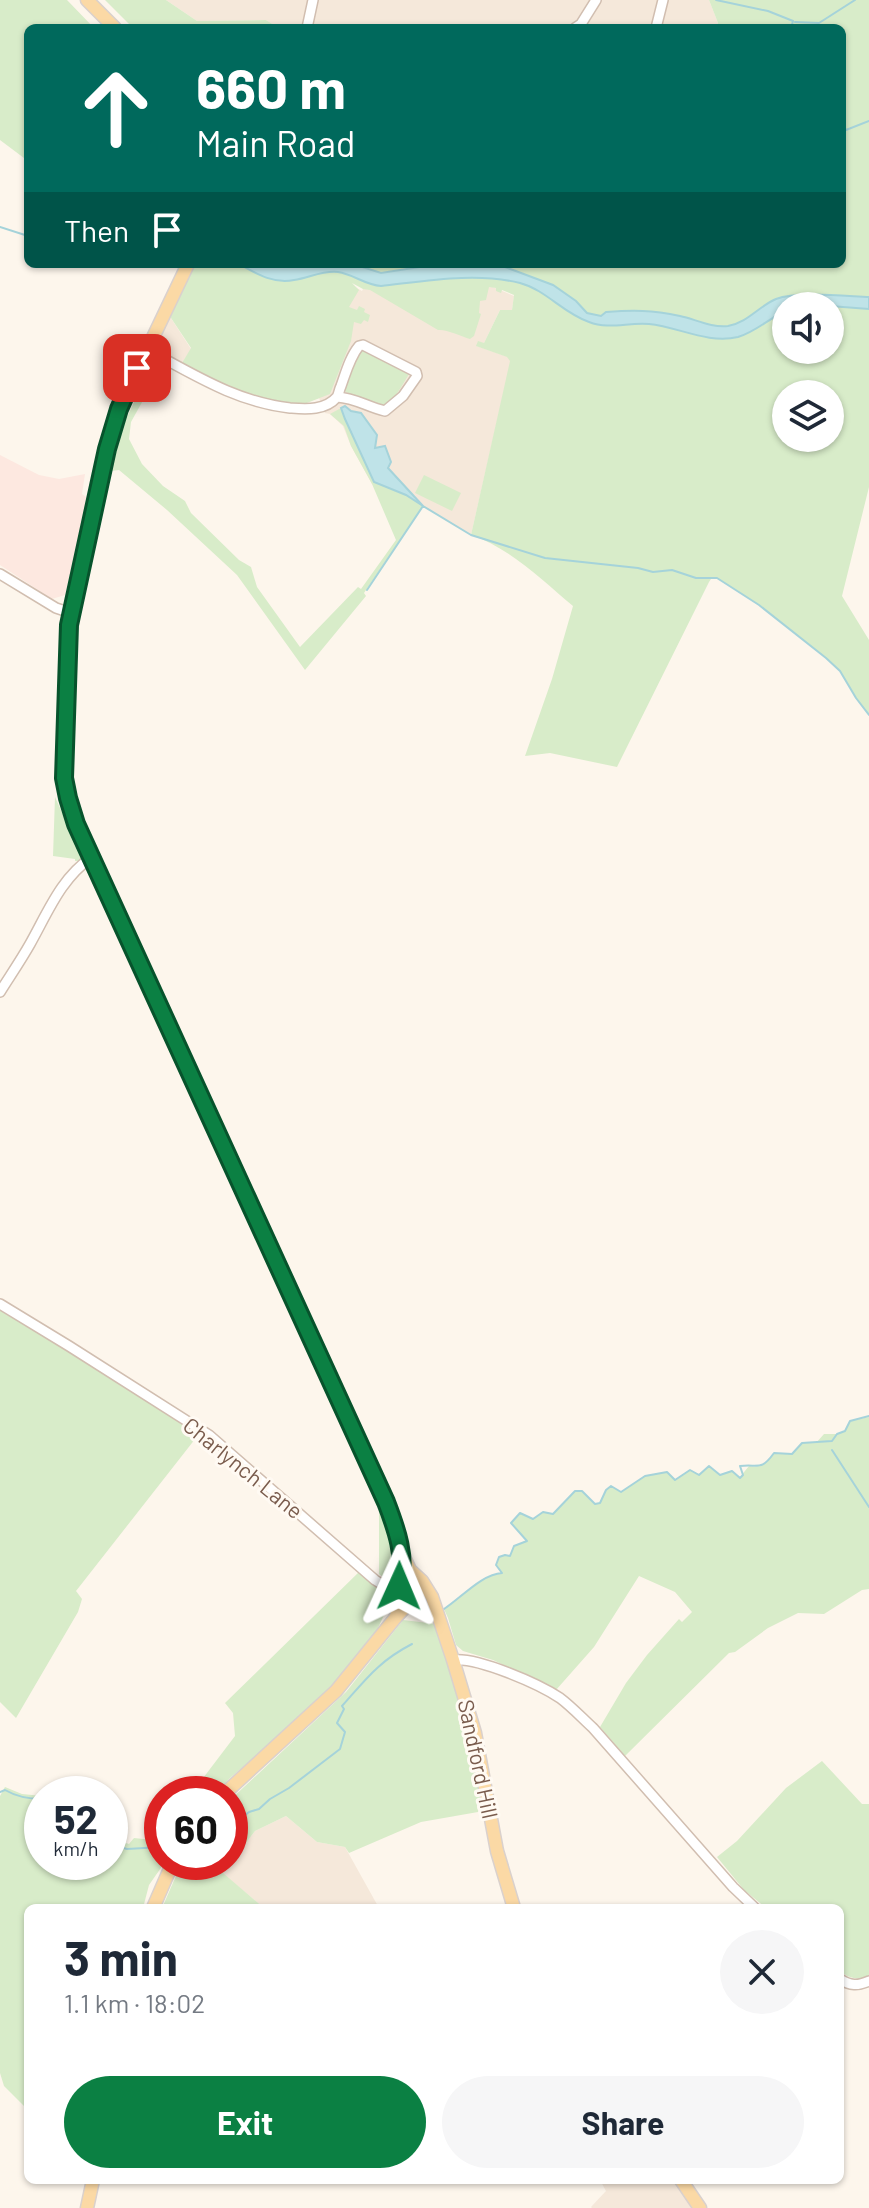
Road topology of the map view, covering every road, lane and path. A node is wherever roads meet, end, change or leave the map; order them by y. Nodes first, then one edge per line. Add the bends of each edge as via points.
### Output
1 (87, 0) edge
2 (313, 0) edge
3 (596, 0) edge
4 (663, 0) edge
5 (111, 24) edge
6 (308, 24) edge
7 (583, 24) edge
8 (657, 24) edge
9 (186, 268) edge
10 (146, 349) junction
11 (337, 397) junction
12 (0, 574) edge
13 (71, 613) junction
14 (92, 857) junction
15 (0, 992) edge
16 (0, 1304) edge
17 (401, 1550) junction
18 (420, 1581) junction
19 (406, 1593) junction
20 (437, 1611) junction
21 (453, 1660) junction
22 (244, 1776) edge
23 (165, 1880) edge
24 (155, 1904) edge
25 (513, 1904) edge
26 (751, 1904) edge
27 (869, 1981) edge
28 (844, 1982) edge
29 (92, 2184) edge
30 (684, 2184) edge
31 (87, 2208) edge
32 (700, 2208) edge

1 - 5 main road
2 - 6 street
3 - 7 street
4 - 8 street
9 - 10 main road
10 - 11 street via 198,379 270,406 309,410
10 - 13 main road via 107,449
11 - 11 street via 359,346 416,372 403,396 385,411
12 - 13 street
13 - 14 main road via 64,778 71,811
14 - 15 street via 59,890
14 - 17 main road via 380,1489
16 - 19 street, Charlynch Lane via 209,1435 375,1580
17 - 18 main road, Sandford Hill
17 - 19 main road
18 - 19 main road via 408,1576
18 - 19 main road via 423,1594
18 - 20 main road, Sandford Hill
19 - 20 main road
19 - 22 main road via 396,1617 336,1691
20 - 21 main road, Sandford Hill
21 - 25 main road, Sandford Hill
21 - 26 street via 464,1658 500,1670 568,1704
23 - 24 main road
27 - 28 street
29 - 31 main road
30 - 32 main road

